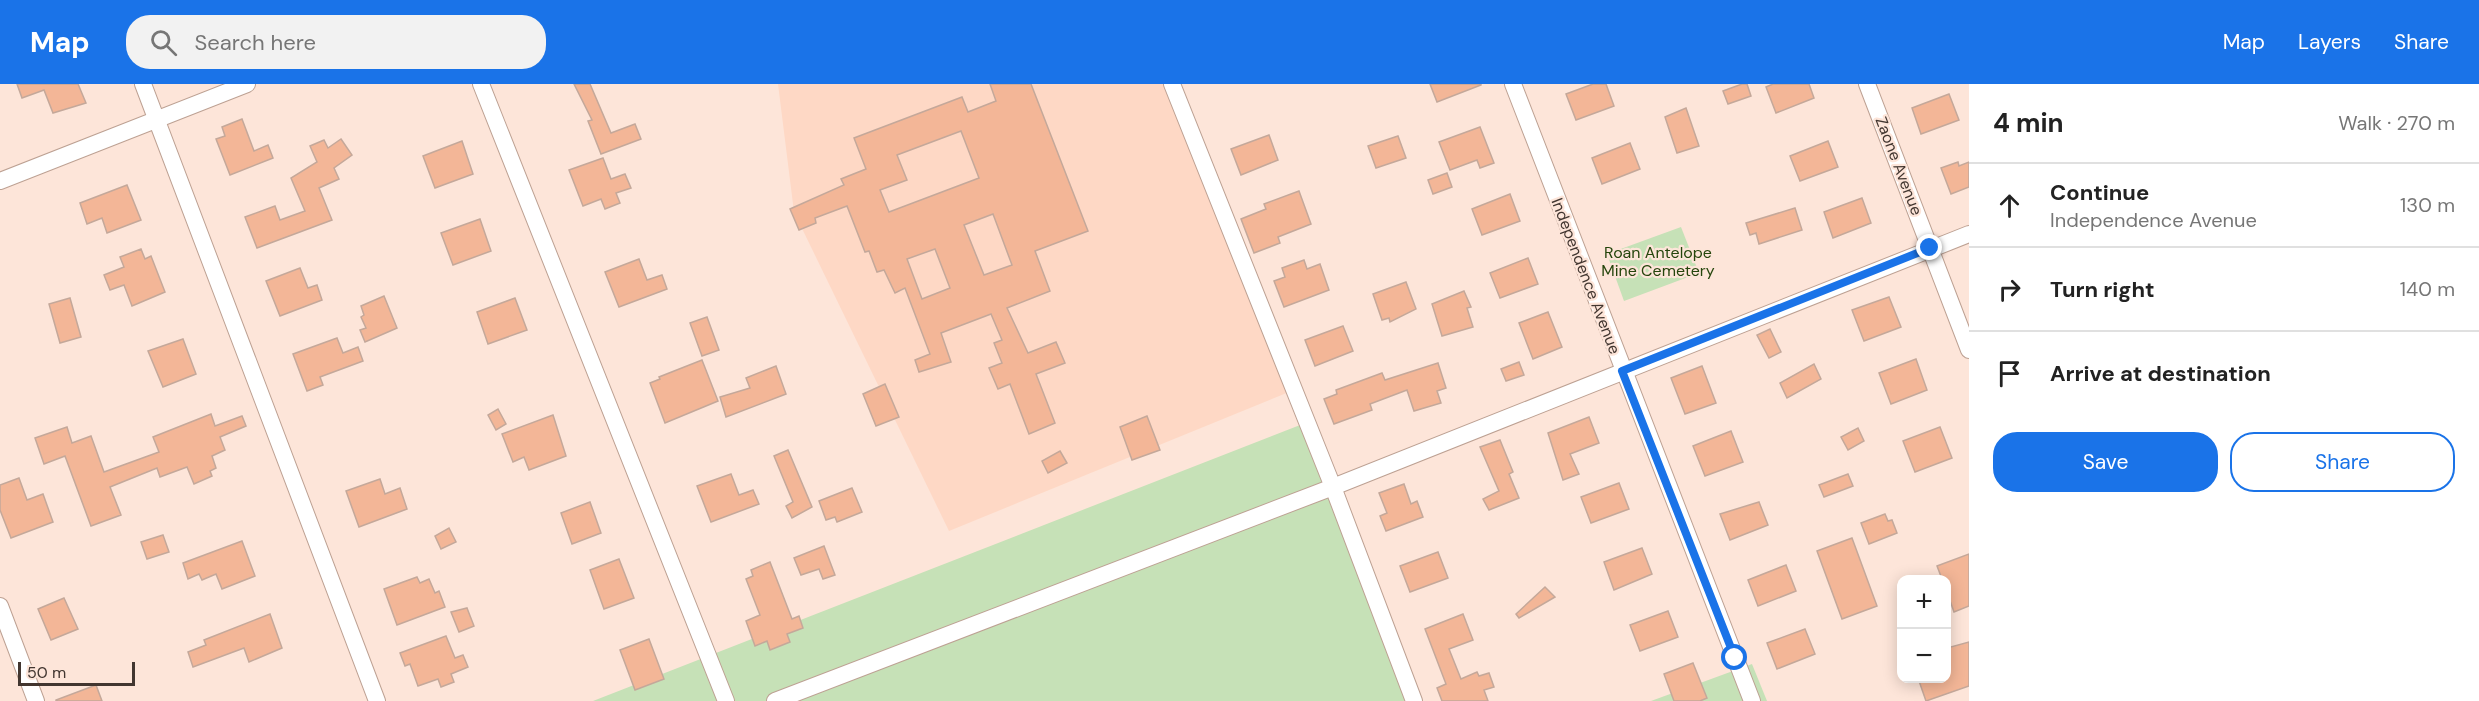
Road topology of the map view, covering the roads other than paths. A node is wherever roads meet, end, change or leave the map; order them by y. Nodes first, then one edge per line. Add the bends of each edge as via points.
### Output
1 (143, 84) edge
2 (247, 84) edge
3 (481, 84) edge
4 (1172, 84) edge
5 (1513, 84) edge
6 (1867, 84) edge
7 (157, 121) junction
8 (0, 181) edge
9 (1969, 234) edge
10 (1930, 248) junction
11 (1969, 350) edge
12 (1622, 371) junction
13 (1333, 487) junction
14 (0, 606) edge
15 (36, 701) edge
16 (377, 701) edge
17 (726, 701) edge
18 (775, 701) edge
19 (1414, 701) edge
20 (1752, 701) edge

1 - 7 street
2 - 7 street
3 - 17 street
4 - 13 street
5 - 12 street, Independence Avenue
6 - 10 street, Zaone Avenue
7 - 8 street
7 - 16 street
9 - 10 street
10 - 11 street, Zaone Avenue
10 - 12 street
12 - 13 street
12 - 20 street, Independence Avenue
13 - 18 street
13 - 19 street
14 - 15 street

